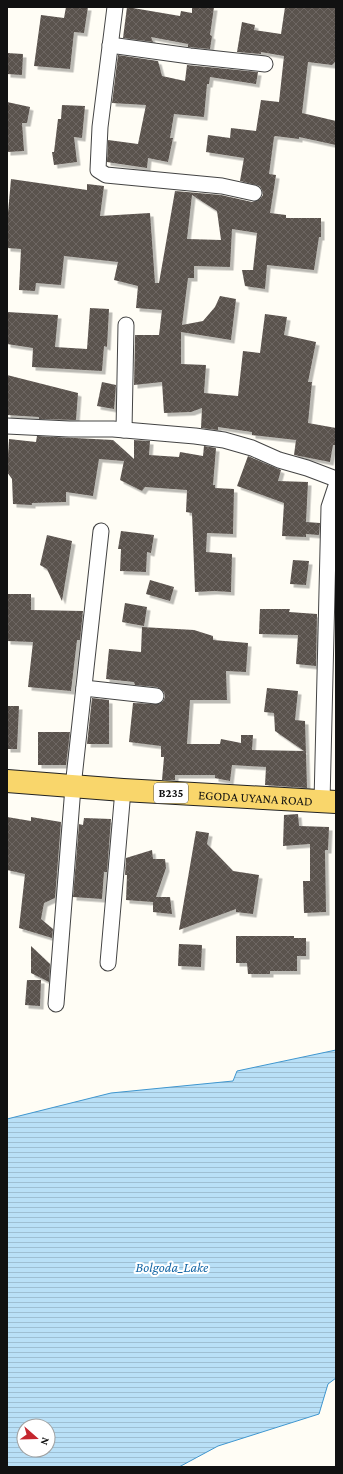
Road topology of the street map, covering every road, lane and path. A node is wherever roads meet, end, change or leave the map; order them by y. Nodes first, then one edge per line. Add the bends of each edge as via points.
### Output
1 (115, 7) edge
2 (110, 45) junction
3 (265, 64) dead end
4 (254, 193) dead end
5 (126, 325) dead end
6 (7, 426) edge
7 (124, 430) junction
8 (336, 479) edge
9 (336, 486) edge
10 (102, 531) dead end
11 (84, 688) junction
12 (156, 696) dead end
13 (7, 781) edge
14 (73, 787) junction
15 (123, 790) junction
16 (329, 802) edge
17 (108, 963) dead end
18 (56, 1004) dead end

1 - 2 street
2 - 3 street
2 - 4 street via 100,127 98,170 106,175 222,186
5 - 7 street
6 - 7 street
7 - 8 street via 224,440
9 - 16 street via 329,506
10 - 11 street
11 - 12 street
11 - 14 street
13 - 14 main road, EGODA UYANA ROAD / B235
14 - 15 main road, EGODA UYANA ROAD / B235
14 - 18 street
15 - 16 main road, EGODA UYANA ROAD / B235
15 - 17 street

